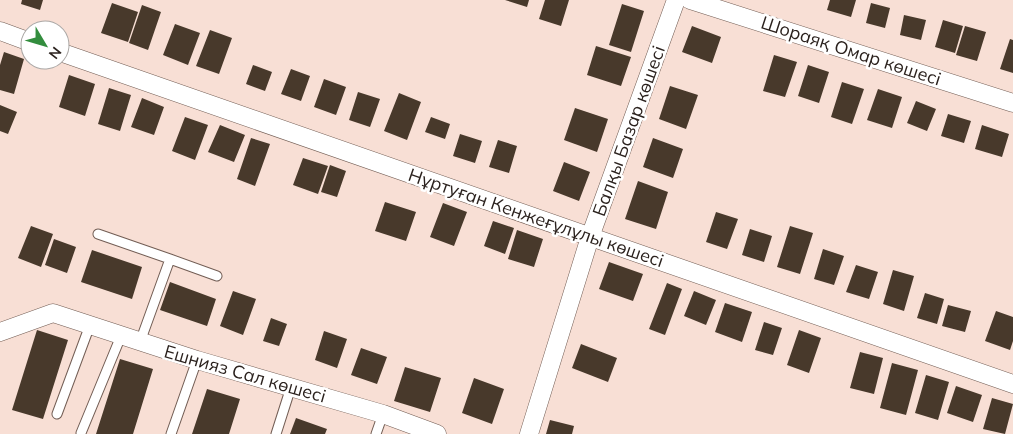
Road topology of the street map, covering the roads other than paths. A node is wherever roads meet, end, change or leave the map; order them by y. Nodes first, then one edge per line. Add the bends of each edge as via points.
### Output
1 (676, 0) edge
2 (690, 0) edge
3 (0, 31) edge
4 (20, 38) edge
5 (70, 55) edge
6 (1013, 103) edge
7 (98, 234) dead end
8 (590, 237) junction
9 (170, 259) junction
10 (217, 276) dead end
11 (90, 325) junction
12 (0, 332) edge
13 (121, 336) junction
14 (140, 342) junction
15 (197, 360) junction
16 (1013, 384) edge
17 (291, 388) junction
18 (57, 414) dead end
19 (383, 414) junction
20 (81, 433) edge
21 (171, 434) edge
22 (276, 434) edge
23 (376, 434) edge
24 (437, 434) edge
25 (529, 434) edge

1 - 8 street, Балқы Базар көшесі
2 - 6 street, Шораяқ Омар көшесі
3 - 4 street
5 - 8 street, Нұртуған Кенжеғұлұлы көшесі
7 - 9 lane
8 - 16 street, Нұртуған Кенжеғұлұлы көшесі
8 - 25 street, Балқы Базар көшесі
9 - 10 lane
9 - 14 lane
11 - 12 street, Ешнияз Сал көшесі via 54,313
11 - 13 street, Ешнияз Сал көшесі
11 - 18 lane
13 - 14 street, Ешнияз Сал көшесі
13 - 20 lane
14 - 15 street, Ешнияз Сал көшесі
15 - 17 street, Ешнияз Сал көшесі
15 - 21 lane
17 - 19 street, Ешнияз Сал көшесі
17 - 22 lane
19 - 23 lane
19 - 24 street, Ешнияз Сал көшесі

